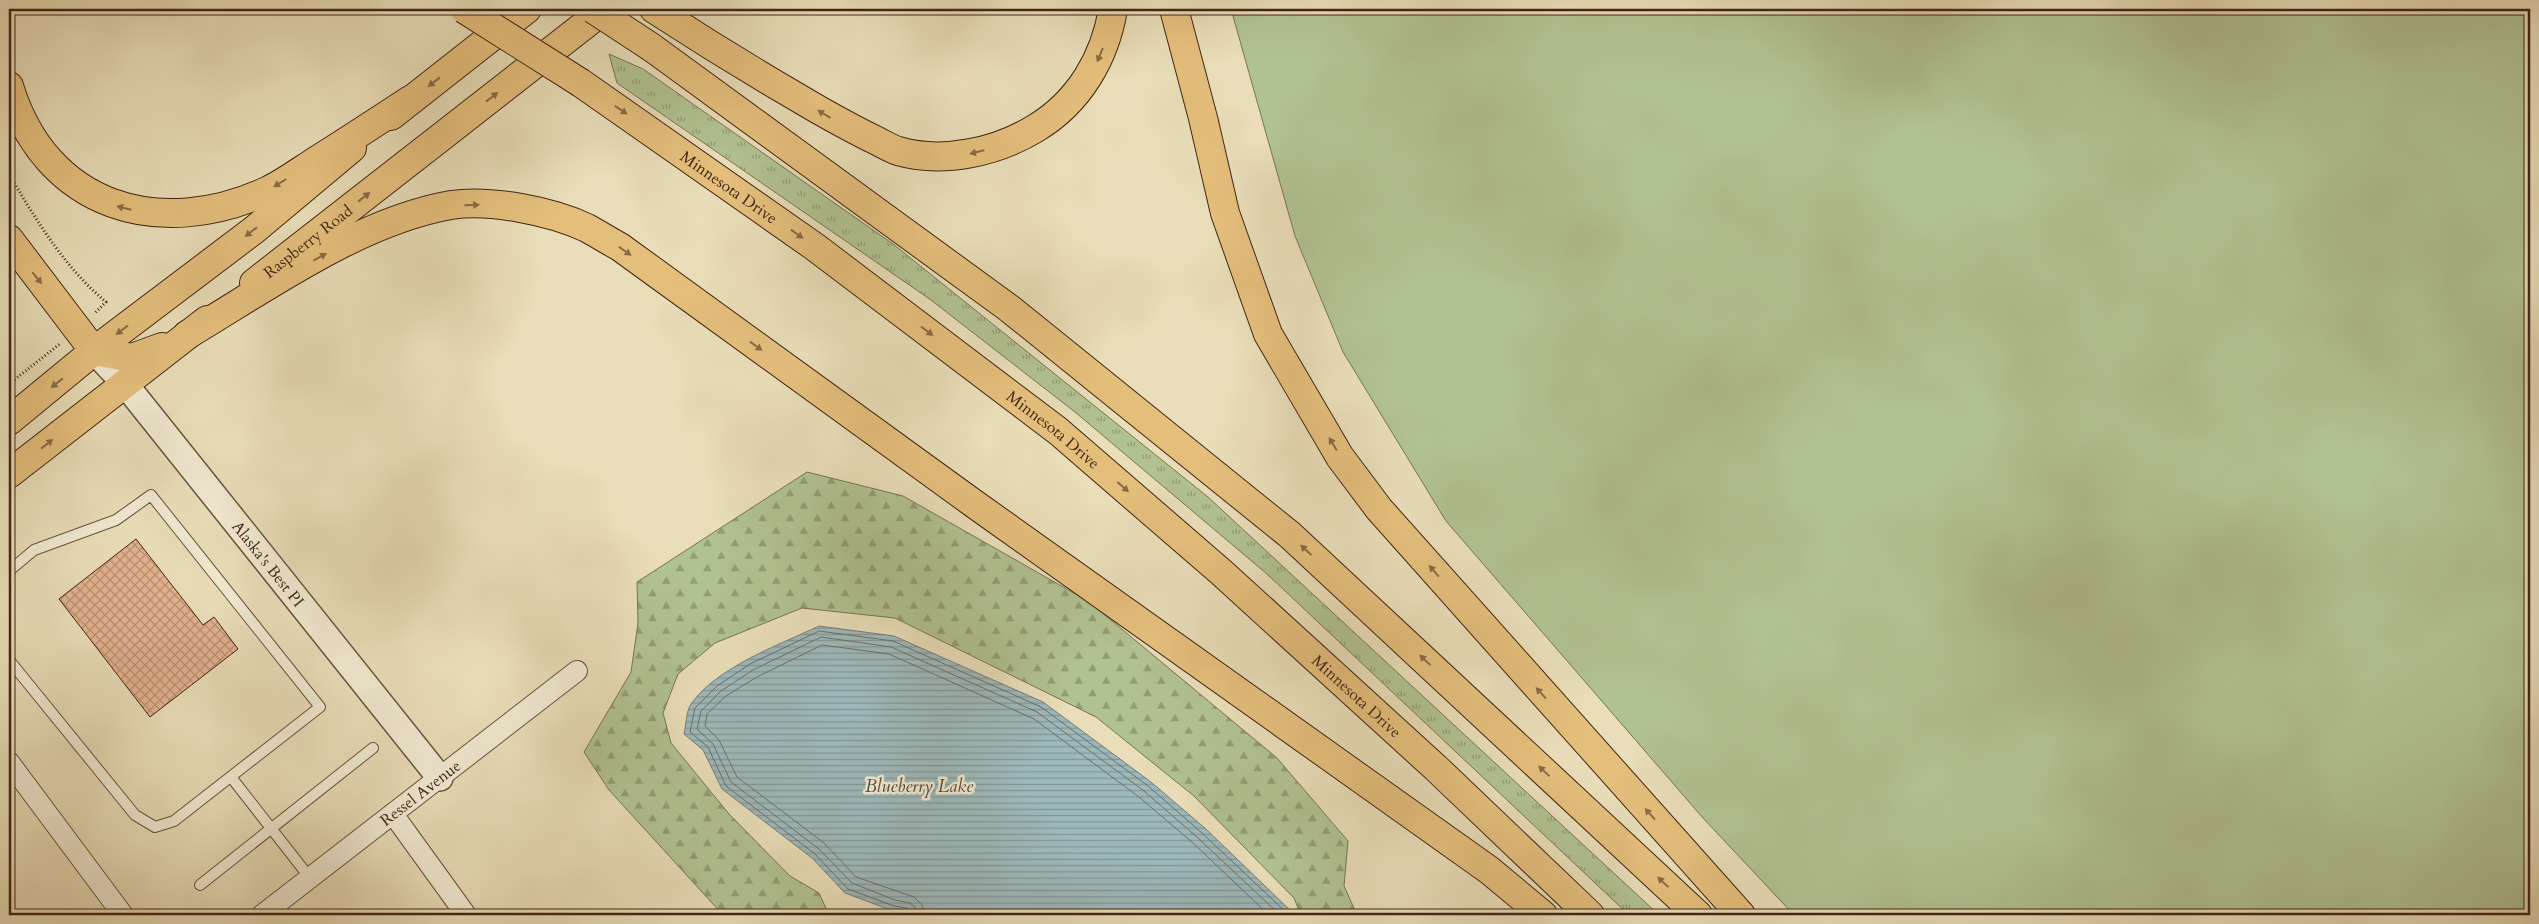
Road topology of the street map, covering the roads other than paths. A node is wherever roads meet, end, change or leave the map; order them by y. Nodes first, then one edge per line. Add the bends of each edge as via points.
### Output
1 (464, 9) edge
2 (528, 9) edge
3 (593, 9) edge
4 (605, 9) edge
5 (1114, 9) edge
6 (1174, 9) edge
7 (662, 14) edge
8 (9, 86) edge
9 (410, 100) junction
10 (9, 239) edge
11 (187, 335) junction
12 (94, 351) junction
13 (125, 384) junction
14 (9, 421) edge
15 (9, 474) edge
16 (9, 571) edge
17 (9, 660) edge
18 (577, 671) dead end
19 (373, 748) dead end
20 (9, 762) edge
21 (231, 777) junction
22 (440, 778) junction
23 (392, 814) junction
24 (270, 830) junction
25 (310, 878) junction
26 (200, 885) dead end
27 (123, 915) edge
28 (262, 915) edge
29 (466, 915) edge
30 (1543, 915) edge
31 (1590, 915) edge
32 (1698, 915) edge
33 (1741, 915) edge

1 -> 31 main road, Minnesota Drive, bridge via 581,83 815,247 1058,431 1221,572 1436,768
2 -> 9 main road
32 -> 3 main road, bridge via 1290,535 1010,309 651,47
11 -> 4 main road, Raspberry Road
5 -> 7 main road via 1098,61 1084,83 1048,121 1024,136 996,147 966,154 929,156 898,151 834,120
33 -> 6 main road via 1379,509 1340,457 1268,334 1225,213
9 -> 8 main road via 270,189 209,210 168,214 119,207 75,185 52,166 34,142 17,114
9 -> 12 main road via 254,230
10 -> 12 main road
11 - 12 main road via 146,355 132,358
11 - 13 main road, Raspberry Road
11 -> 30 main road via 356,237 404,218 451,205 523,209 587,228 620,247 1489,870
12 - 13 street, Alaska's Best PI
12 -> 14 main road
15 -> 13 main road, Raspberry Road
13 - 22 street, Alaska's Best PI
16 - 21 lane via 34,550 116,520 151,495 320,707
17 - 21 lane via 135,815 155,827 174,822
18 - 22 street, Ressel Avenue
19 - 24 lane
20 - 27 street
21 - 24 lane
22 - 23 street, Ressel Avenue
23 - 25 street, Ressel Avenue
23 - 29 street
24 - 25 lane
24 - 26 lane
25 - 28 street, Ressel Avenue

